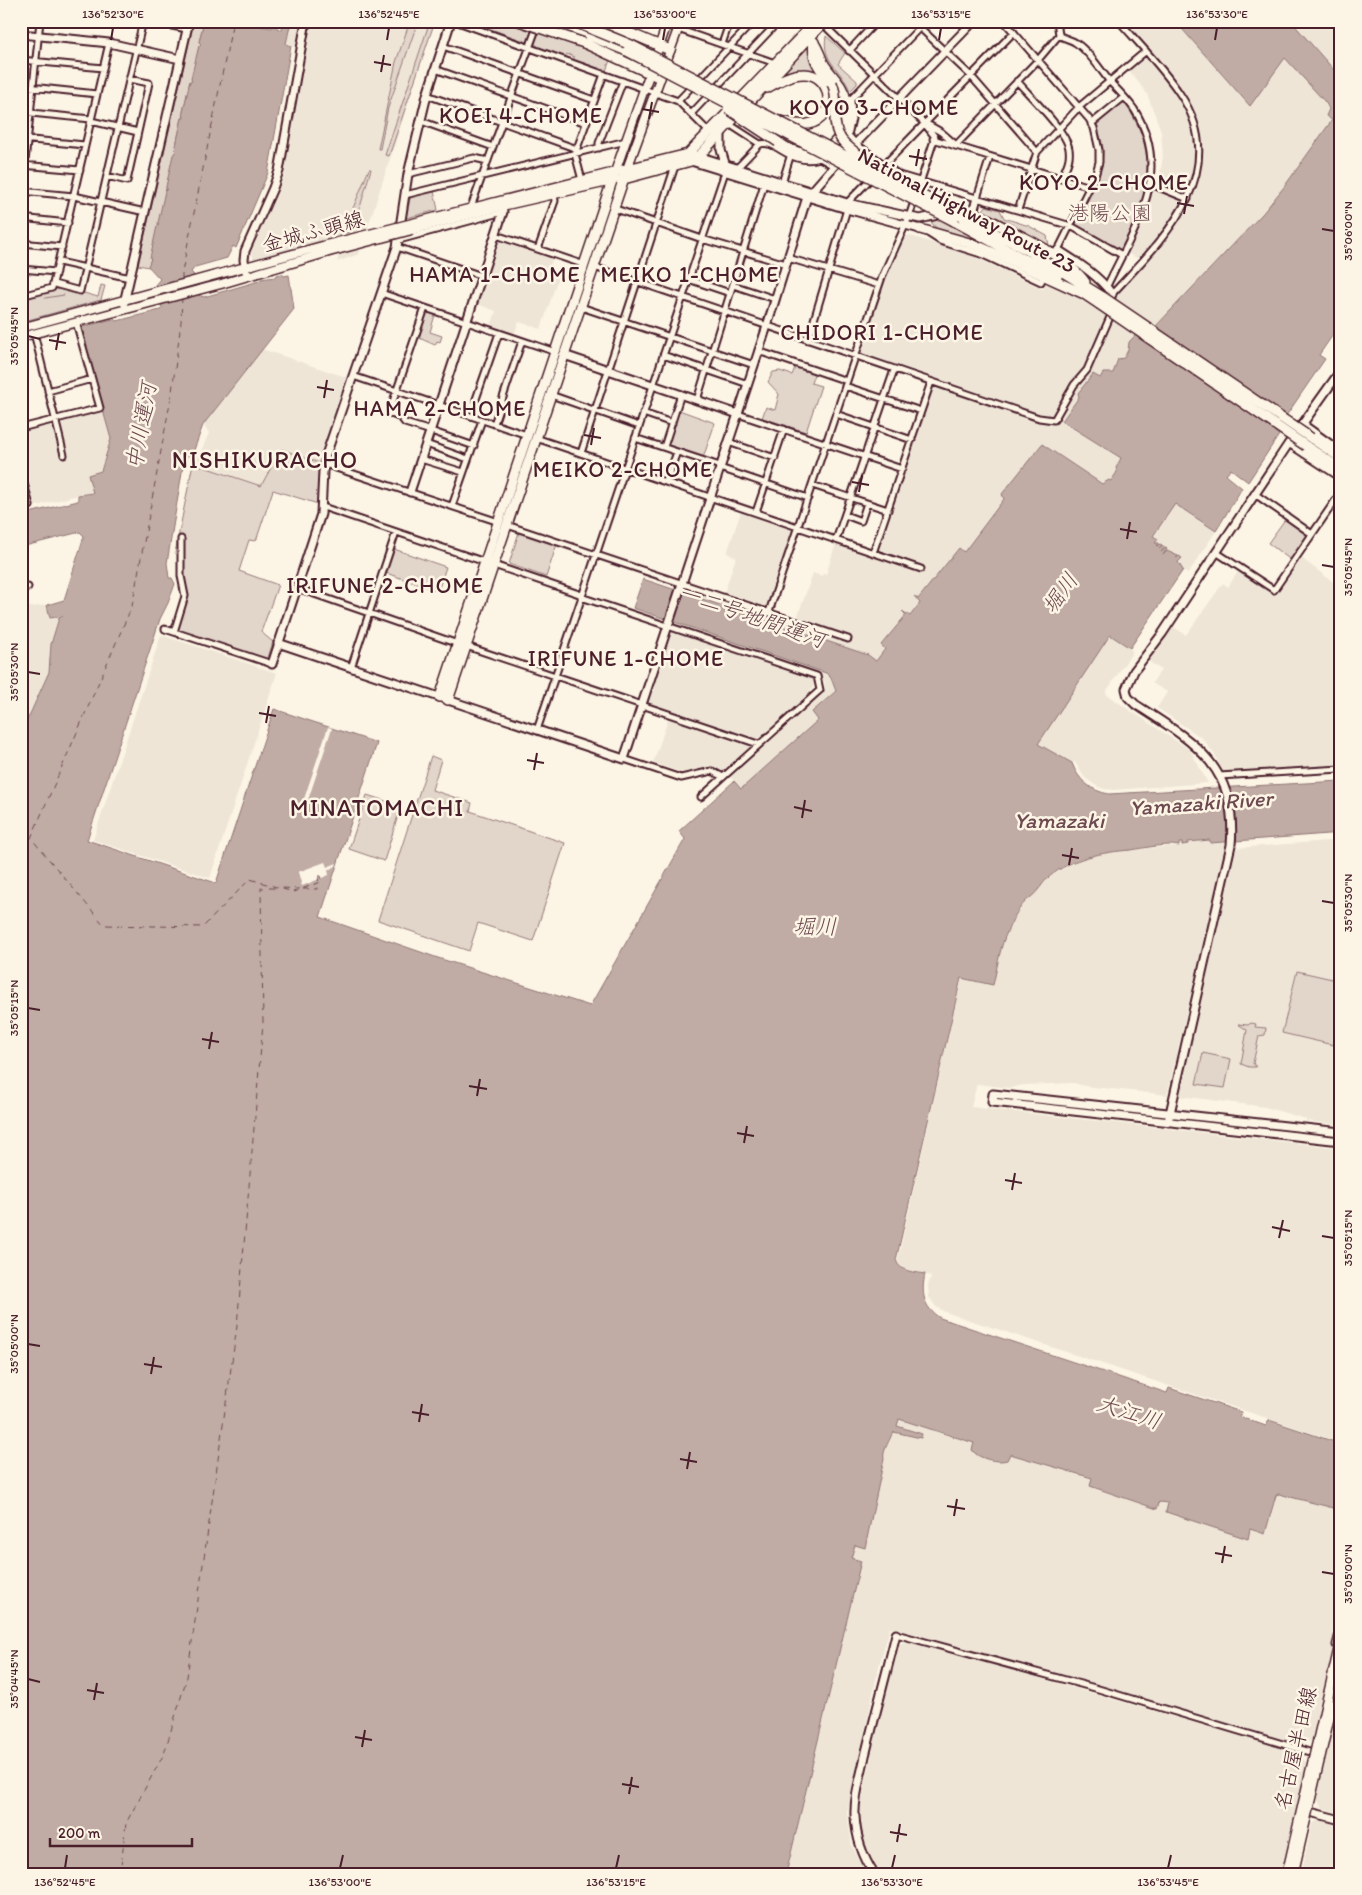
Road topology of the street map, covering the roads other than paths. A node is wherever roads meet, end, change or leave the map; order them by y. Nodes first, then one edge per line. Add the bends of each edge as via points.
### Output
1 (40, 21) edge
2 (143, 21) edge
3 (151, 21) edge
4 (189, 21) edge
5 (306, 21) edge
6 (451, 21) edge
7 (455, 21) edge
8 (519, 21) edge
9 (539, 21) edge
10 (553, 21) edge
11 (572, 21) edge
12 (600, 21) edge
13 (654, 21) edge
14 (730, 21) edge
15 (754, 21) edge
16 (779, 21) edge
17 (877, 21) edge
18 (913, 21) edge
19 (926, 21) edge
20 (974, 21) edge
21 (1004, 21) edge
22 (1056, 21) edge
23 (1119, 21) edge
24 (1334, 21) edge
25 (821, 22) edge
26 (167, 23) edge
27 (667, 23) edge
28 (679, 25) edge
29 (920, 28) junction
30 (187, 29) junction
31 (1341, 30) edge
32 (815, 32) junction
33 (1014, 32) junction
34 (21, 34) edge
35 (1059, 35) junction
36 (38, 36) junction
37 (109, 43) junction
38 (814, 43) junction
39 (722, 44) junction
40 (443, 46) junction
41 (659, 46) junction
42 (730, 47) junction
43 (529, 48) junction
44 (136, 49) junction
45 (670, 50) junction
46 (849, 50) junction
47 (1146, 51) junction
48 (945, 52) junction
49 (748, 54) junction
50 (180, 59) junction
51 (21, 60) edge
52 (1038, 60) junction
53 (35, 62) junction
54 (775, 62) junction
55 (103, 68) junction
56 (435, 69) junction
57 (520, 73) junction
58 (604, 74) junction
59 (649, 74) junction
60 (874, 75) junction
61 (971, 76) junction
62 (660, 78) junction
63 (129, 79) junction
64 (623, 81) junction
65 (1017, 81) junction
66 (1110, 81) junction
67 (21, 86) edge
68 (32, 87) junction
69 (644, 88) junction
70 (704, 91) junction
71 (759, 92) junction
72 (655, 93) junction
73 (97, 94) junction
74 (427, 95) junction
75 (512, 96) junction
76 (1124, 97) junction
77 (900, 99) junction
78 (594, 100) junction
79 (678, 101) junction
80 (995, 104) junction
81 (1079, 107) junction
82 (21, 112) edge
83 (30, 113) junction
84 (691, 114) junction
85 (91, 120) junction
86 (776, 120) junction
87 (421, 121) junction
88 (502, 122) junction
89 (586, 123) junction
90 (924, 123) junction
91 (729, 124) junction
92 (1091, 124) junction
93 (118, 127) junction
94 (1059, 129) junction
95 (138, 132) junction
96 (709, 132) junction
97 (721, 132) junction
98 (940, 132) junction
99 (934, 138) junction
100 (24, 139) edge
101 (626, 141) junction
102 (760, 144) junction
103 (856, 144) junction
104 (85, 145) junction
105 (956, 146) junction
106 (493, 147) junction
107 (599, 148) junction
108 (576, 151) junction
109 (1037, 152) junction
110 (699, 156) junction
111 (689, 157) junction
112 (790, 157) junction
113 (990, 157) junction
114 (488, 161) junction
115 (725, 163) junction
116 (23, 165) edge
117 (675, 165) junction
118 (884, 165) junction
119 (834, 166) junction
120 (627, 169) junction
121 (736, 169) junction
122 (80, 170) junction
123 (1031, 170) junction
124 (724, 172) junction
125 (408, 174) junction
126 (107, 176) junction
127 (483, 176) junction
128 (614, 177) junction
129 (623, 179) junction
130 (1061, 179) junction
131 (582, 180) junction
132 (920, 181) junction
133 (896, 182) junction
134 (782, 183) junction
135 (764, 184) junction
136 (1151, 184) junction
137 (1090, 187) junction
138 (22, 191) edge
139 (554, 194) junction
140 (809, 194) junction
141 (74, 196) junction
142 (405, 196) junction
143 (978, 198) junction
144 (21, 199) edge
145 (1188, 199) junction
146 (101, 202) junction
147 (847, 206) junction
148 (471, 208) junction
149 (614, 208) junction
150 (502, 209) junction
151 (1018, 210) junction
152 (145, 212) junction
153 (973, 212) junction
154 (909, 217) junction
155 (21, 218) edge
156 (958, 219) junction
157 (68, 223) junction
158 (656, 223) junction
159 (412, 226) junction
160 (906, 226) junction
161 (1071, 226) junction
162 (920, 229) junction
163 (496, 235) junction
164 (702, 238) junction
165 (21, 243) edge
166 (398, 243) junction
167 (62, 248) junction
168 (538, 249) junction
169 (743, 251) junction
170 (1057, 251) joint
171 (1122, 255) junction
172 (787, 261) junction
173 (59, 262) junction
174 (589, 266) junction
175 (86, 268) junction
176 (21, 269) edge
177 (829, 270) junction
178 (56, 272) junction
179 (246, 272) junction
180 (482, 276) junction
181 (130, 278) junction
182 (688, 279) junction
183 (1042, 280) dead end
184 (637, 282) junction
185 (54, 284) junction
186 (733, 285) junction
187 (879, 285) junction
188 (1107, 286) junction
189 (1086, 291) junction
190 (381, 293) junction
191 (730, 293) junction
192 (21, 296) edge
193 (682, 297) junction
194 (1105, 298) junction
195 (775, 299) junction
196 (140, 300) junction
197 (124, 304) junction
198 (581, 307) junction
199 (425, 308) junction
200 (724, 312) junction
201 (624, 321) junction
202 (76, 322) junction
203 (467, 322) junction
204 (767, 326) junction
205 (21, 328) edge
206 (34, 333) junction
207 (499, 333) junction
208 (669, 336) junction
209 (21, 337) edge
210 (808, 340) junction
211 (522, 341) junction
212 (712, 351) junction
213 (758, 351) junction
214 (560, 354) junction
215 (663, 355) junction
216 (856, 356) junction
217 (754, 365) junction
218 (608, 370) junction
219 (706, 370) junction
220 (894, 370) junction
221 (1341, 370) edge
222 (353, 376) junction
223 (92, 379) junction
224 (931, 382) junction
225 (846, 383) junction
226 (748, 384) junction
227 (653, 385) junction
228 (48, 391) junction
229 (396, 391) junction
230 (681, 394) junction
231 (551, 395) junction
232 (476, 399) dead end
233 (884, 399) junction
234 (697, 400) junction
235 (439, 406) junction
236 (595, 411) junction
237 (921, 411) junction
238 (643, 413) junction
239 (738, 414) junction
240 (836, 414) junction
241 (55, 419) junction
242 (482, 420) junction
243 (672, 423) junction
244 (494, 424) junction
245 (1302, 424) junction
246 (639, 426) junction
247 (21, 428) edge
248 (874, 428) junction
249 (784, 429) junction
250 (431, 431) junction
251 (532, 437) junction
252 (635, 438) junction
253 (912, 440) junction
254 (728, 442) junction
255 (1289, 443) junction
256 (426, 444) junction
257 (826, 444) junction
258 (474, 446) junction
259 (664, 447) junction
260 (677, 452) junction
261 (1341, 452) edge
262 (581, 453) junction
263 (64, 456) dead end
264 (865, 456) junction
265 (421, 458) junction
266 (775, 458) junction
267 (1341, 458) edge
268 (468, 459) junction
269 (324, 464) junction
270 (720, 467) junction
271 (625, 468) junction
272 (902, 469) junction
273 (1341, 469) edge
274 (21, 472) edge
275 (463, 472) junction
276 (1341, 477) edge
277 (666, 482) junction
278 (766, 484) junction
279 (812, 485) junction
280 (410, 492) junction
281 (1341, 492) edge
282 (1255, 494) junction
283 (710, 497) junction
284 (808, 498) junction
285 (850, 498) junction
286 (867, 503) junction
287 (30, 506) dead end
288 (452, 506) junction
289 (322, 507) junction
290 (888, 510) junction
291 (756, 512) junction
292 (845, 515) junction
293 (503, 524) junction
294 (798, 527) junction
295 (396, 532) junction
296 (1312, 534) junction
297 (181, 539) dead end
298 (836, 540) junction
299 (874, 552) junction
300 (1216, 552) junction
301 (596, 555) junction
302 (489, 563) junction
303 (921, 569) dead end
304 (681, 585) junction
305 (28, 587) dead end
306 (297, 588) junction
307 (21, 589) edge
308 (582, 596) junction
309 (770, 612) junction
310 (369, 613) junction
311 (668, 624) junction
312 (165, 630) dead end
313 (174, 632) junction
314 (848, 639) dead end
315 (278, 643) junction
316 (462, 645) junction
317 (272, 664) joint
318 (351, 668) junction
319 (555, 676) junction
320 (444, 699) junction
321 (642, 704) junction
322 (537, 730) junction
323 (758, 744) junction
324 (624, 759) junction
325 (1341, 769) edge
326 (1219, 776) junction
327 (723, 777) junction
328 (701, 797) dead end
329 (1170, 1113) junction
330 (1168, 1122) junction
331 (1341, 1132) edge
332 (1341, 1141) edge
333 (1341, 1630) edge
334 (896, 1634) joint
335 (1341, 1640) edge
336 (1341, 1666) edge
337 (1341, 1682) edge
338 (1311, 1753) junction
339 (1323, 1755) junction
340 (1310, 1812) junction
341 (1341, 1820) edge
342 (874, 1874) edge
343 (1285, 1874) edge
344 (1294, 1874) edge

1 - 36 street
2 - 44 street
3 - 26 street
4 - 30 street
5 - 179 street via 279,171 245,251
6 - 40 street
7 - 43 street
8 - 59 highway, bridge via 584,43
9 - 43 street
10 - 70 highway, National Highway Route 23, bridge via 627,51
11 - 86 highway, National Highway Route 23, bridge via 631,45
12 - 41 highway
13 - 27 street
14 - 39 street
15 - 42 street
16 - 49 street
17 - 46 street
18 - 29 street
19 - 29 street
20 - 48 street
21 - 33 street
22 - 35 street
23 - 47 street
24 - 31 street
25 - 32 highway
25 - 46 street
25 - 54 highway
26 - 30 street
27 - 28 street
27 - 41 main road
28 - 39 street
28 - 45 main road
29 - 48 street
29 - 60 street
30 - 50 street
32 - 38 highway
32 - 71 highway
33 - 52 street
33 - 61 street
34 - 36 street
35 - 52 street
35 - 66 street via 1079,45
36 - 37 street
36 - 53 street
37 - 44 street
37 - 55 street
38 - 70 highway, bridge via 844,92 846,113 842,130 826,150 814,154 797,153
38 - 133 highway, bridge via 816,62 835,90 835,128 838,135 851,150
39 - 42 street
40 - 56 street
40 - 57 street
41 - 45 highway
41 - 59 main road
42 - 49 street
42 - 79 street
43 - 57 street
43 - 58 street
44 - 50 street
44 - 63 street
45 - 62 main road
46 - 60 street
47 - 66 street
47 - 145 street via 1180,93 1195,128 1198,160
48 - 61 street
48 - 77 street
49 - 54 street
49 - 84 street
50 - 152 street
51 - 53 street
52 - 65 street
52 - 81 street
53 - 55 street
53 - 68 street
54 - 96 highway
55 - 73 street
56 - 74 street
56 - 75 street
57 - 75 street
57 - 78 street
58 - 64 street
58 - 78 street
59 - 62 highway
59 - 69 main road
60 - 77 street
60 - 103 street via 852,99 848,135
61 - 80 street
61 - 90 street
62 - 72 main road
63 - 93 street
63 - 95 street via 149,83
64 - 69 street
64 - 107 street
65 - 80 street
65 - 94 street
66 - 76 street
66 - 81 street
67 - 68 street
68 - 73 street
68 - 83 street
69 - 72 street
69 - 101 main road
70 - 156 highway, National Highway Route 23, bridge
71 - 86 highway via 782,79 806,74 822,82 829,99 824,114 813,123
71 - 91 highway
72 - 79 street
72 - 120 main road
73 - 85 street
74 - 87 street
74 - 88 street
75 - 88 street
75 - 89 street
76 - 92 street
76 - 136 street via 1144,130 1150,152
77 - 90 street
77 - 103 street
78 - 89 street
79 - 84 street
80 - 105 street
80 - 109 street
81 - 92 street
81 - 94 street
82 - 83 street
83 - 85 street
83 - 100 street
84 - 96 street
85 - 93 street
85 - 104 street
86 - 133 highway, National Highway Route 23, bridge
87 - 106 street
87 - 125 street
88 - 106 street
88 - 108 street
89 - 108 street
90 - 98 street
90 - 99 street
90 - 118 street
91 - 97 highway
91 - 102 street
92 - 137 street via 1100,150
93 - 95 street
93 - 126 street
94 - 109 street
94 - 130 street via 1069,148 1068,162
95 - 126 street via 127,181
96 - 111 highway
97 - 110 highway
97 - 115 street
98 - 99 street
98 - 105 street
99 - 105 street
99 - 132 street
100 - 104 street
100 - 116 street
101 - 107 street
101 - 128 main road
102 - 112 street via 772,145
102 - 121 street
103 - 118 street
103 - 119 street
104 - 122 street
105 - 113 street
106 - 114 street
107 - 108 street
108 - 127 street
108 - 131 street
109 - 123 street
110 - 111 highway
110 - 115 street
111 - 117 highway
111 - 120 highway
111 - 124 street
112 - 119 street via 820,158
112 - 134 street
113 - 123 street
113 - 143 street
114 - 125 street via 474,158
114 - 127 street
115 - 121 street
116 - 122 street
116 - 138 street
117 - 129 highway
117 - 158 street
118 - 132 street via 899,175
118 - 147 street
119 - 140 street
120 - 128 highway
120 - 129 highway
121 - 134 street
122 - 141 street
123 - 130 street
123 - 151 street
124 - 135 street
124 - 164 street
125 - 142 street
126 - 146 street
127 - 142 street
127 - 148 street
128 - 129 highway
128 - 131 main road, 金城ふ頭線
128 - 139 main road, 金城ふ頭線
128 - 174 highway
129 - 149 highway
130 - 137 street
131 - 148 main road, 金城ふ頭線
132 - 143 street
132 - 154 street
133 - 156 highway, National Highway Route 23, bridge
134 - 140 street
135 - 140 street
135 - 169 street
136 - 145 street
136 - 171 street via 1143,211
137 - 161 street
138 - 141 street
138 - 144 street
139 - 150 main road, 金城ふ頭線
139 - 168 street via 555,201
140 - 147 street
140 - 172 street
141 - 146 street
141 - 157 street
142 - 166 street
143 - 151 street
143 - 153 street
145 - 194 street via 1157,245
146 - 152 street
146 - 175 street
147 - 154 street
147 - 160 street
147 - 177 street
148 - 159 main road, 金城ふ頭線
149 - 158 street
149 - 174 highway
150 - 159 main road, 金城ふ頭線
150 - 163 street
150 - 166 street
151 - 161 street
152 - 181 street
153 - 154 street via 920,219
153 - 189 highway via 1060,258 1079,274
154 - 160 street
155 - 157 street
156 - 189 highway, National Highway Route 23 via 1027,250
157 - 167 street
158 - 164 street
158 - 184 street
159 - 179 main road, 金城ふ頭線, bridge
160 - 162 street
160 - 187 street
161 - 170 street
161 - 171 street
162 - 183 street via 940,241
162 - 189 highway via 983,248
163 - 168 street
163 - 180 street
164 - 169 street
164 - 182 street
165 - 167 street
166 - 180 street
166 - 190 street
167 - 173 street
168 - 174 street
169 - 172 street
169 - 186 street
170 - 188 street
171 - 188 street
172 - 177 street
172 - 195 street
173 - 175 street
173 - 178 street
174 - 184 street
174 - 198 highway
174 - 214 highway
175 - 181 street
175 - 185 street via 80,291
176 - 178 street
177 - 187 street
177 - 210 street
178 - 185 street
179 - 196 main road, 金城ふ頭線 via 220,275
179 - 196 main road, 金城ふ頭線 via 221,284
180 - 203 street
181 - 197 street
182 - 191 street
182 - 193 street
184 - 193 street
184 - 201 street
185 - 192 street via 52,288
186 - 191 street
186 - 195 street
187 - 216 street
188 - 194 street
189 - 194 highway, National Highway Route 23
190 - 199 street
190 - 222 street
191 - 200 street
193 - 200 street
193 - 208 street
194 - 224 street via 1110,317 1087,370 1074,385 1054,420 1039,418
194 - 267 highway, National Highway Route 23, bridge
194 - 273 highway, National Highway Route 23, bridge
195 - 204 street
196 - 197 main road, 金城ふ頭線
197 - 202 main road, 金城ふ頭線
197 - 205 main road, 金城ふ頭線
198 - 201 street
198 - 214 highway
199 - 203 street
199 - 229 street
200 - 204 street
200 - 212 street
201 - 208 street
201 - 218 street
202 - 206 main road, 金城ふ頭線
202 - 223 street
203 - 207 street
203 - 235 street
204 - 210 street
204 - 213 street
206 - 209 main road, 金城ふ頭線
206 - 228 street
207 - 211 street
207 - 232 street
208 - 212 street
208 - 215 street
210 - 216 street
211 - 214 street
211 - 244 street
212 - 217 street
212 - 219 street
213 - 217 street
213 - 225 street
214 - 218 street
214 - 231 highway
214 - 251 highway
215 - 219 street
215 - 227 street
216 - 220 street
216 - 225 street
217 - 226 street
218 - 227 street
218 - 236 street
219 - 226 street
219 - 234 street
220 - 224 street
220 - 233 street
221 - 245 street
222 - 229 street
222 - 269 street
223 - 228 street
223 - 241 street via 100,408
224 - 237 street
225 - 233 street
225 - 240 street
226 - 239 street
227 - 230 street
227 - 238 street
228 - 241 street
229 - 235 street
229 - 250 street via 389,413 405,423
230 - 234 street
230 - 243 street
231 - 236 street
231 - 251 highway
233 - 237 street
233 - 248 street
234 - 239 street
235 - 242 street
235 - 250 street
236 - 246 street
236 - 262 street
237 - 253 street
238 - 243 street
238 - 246 street
239 - 249 street
239 - 254 street
240 - 248 street
240 - 257 street
241 - 247 street
241 - 263 street
242 - 244 street
242 - 258 street
243 - 259 street
244 - 251 street
245 - 255 street
245 - 261 street
246 - 252 street
248 - 253 street
248 - 264 street
249 - 257 street
249 - 266 street
250 - 256 street
250 - 258 street
251 - 262 street
251 - 293 highway
252 - 259 street
252 - 271 street
253 - 272 street
254 - 266 street
254 - 270 street
255 - 276 street
255 - 282 street
256 - 265 street
256 - 268 street
257 - 264 street
257 - 279 street
258 - 268 street
259 - 260 street
260 - 270 street
260 - 277 street
262 - 271 street
264 - 272 street
264 - 285 street
265 - 275 street
265 - 280 street
266 - 278 street
268 - 275 street
269 - 280 street
269 - 289 street
270 - 278 street
270 - 283 street
271 - 277 street
271 - 301 street
272 - 290 street
274 - 287 street
275 - 288 street
277 - 283 street
278 - 284 street
278 - 291 street
279 - 284 street
279 - 285 street
280 - 288 street
281 - 296 street
282 - 296 street
282 - 300 street
283 - 291 street
283 - 304 street
284 - 294 street
285 - 286 street
285 - 292 street
286 - 290 street
286 - 292 street via 861,521
288 - 293 street
289 - 295 street
289 - 306 street
290 - 299 street
291 - 294 street
292 - 298 street
293 - 301 street
293 - 302 highway
294 - 298 street
294 - 309 street
295 - 302 street
295 - 310 street
296 - 300 street via 1274,590
297 - 313 street via 181,576 185,596
298 - 299 street
299 - 303 street
300 - 326 street via 1134,671 1126,689 1128,697 1136,704 1194,743 1207,756
301 - 304 street
301 - 308 street
302 - 308 street
302 - 316 highway
304 - 309 street
304 - 311 street
305 - 307 street
306 - 310 street
306 - 315 street
308 - 311 street
308 - 319 street
309 - 314 street
310 - 316 street
310 - 318 street
311 - 321 street
311 - 323 street via 818,676 820,690
312 - 313 street
313 - 317 street
315 - 317 street
315 - 318 street
316 - 319 street
316 - 320 highway
318 - 320 street
319 - 321 street
319 - 322 street
320 - 322 street
321 - 323 street
321 - 324 street
322 - 324 street
323 - 327 street
324 - 327 street via 681,778 712,771
325 - 326 street
326 - 329 street via 1231,815 1231,845
327 - 328 street
329 - 330 street
329 - 330 street via 993,1094 992,1102
329 - 331 street
330 - 332 street
333 - 338 main road, 名古屋半田線
334 - 338 street via 1095,1688
334 - 342 street via 856,1804 859,1840
335 - 343 highway, bridge
336 - 344 highway, bridge
337 - 339 main road, 名古屋半田線
338 - 339 street
338 - 343 main road, 名古屋半田線
339 - 340 main road, 名古屋半田線
340 - 341 street
340 - 344 main road, 名古屋半田線

